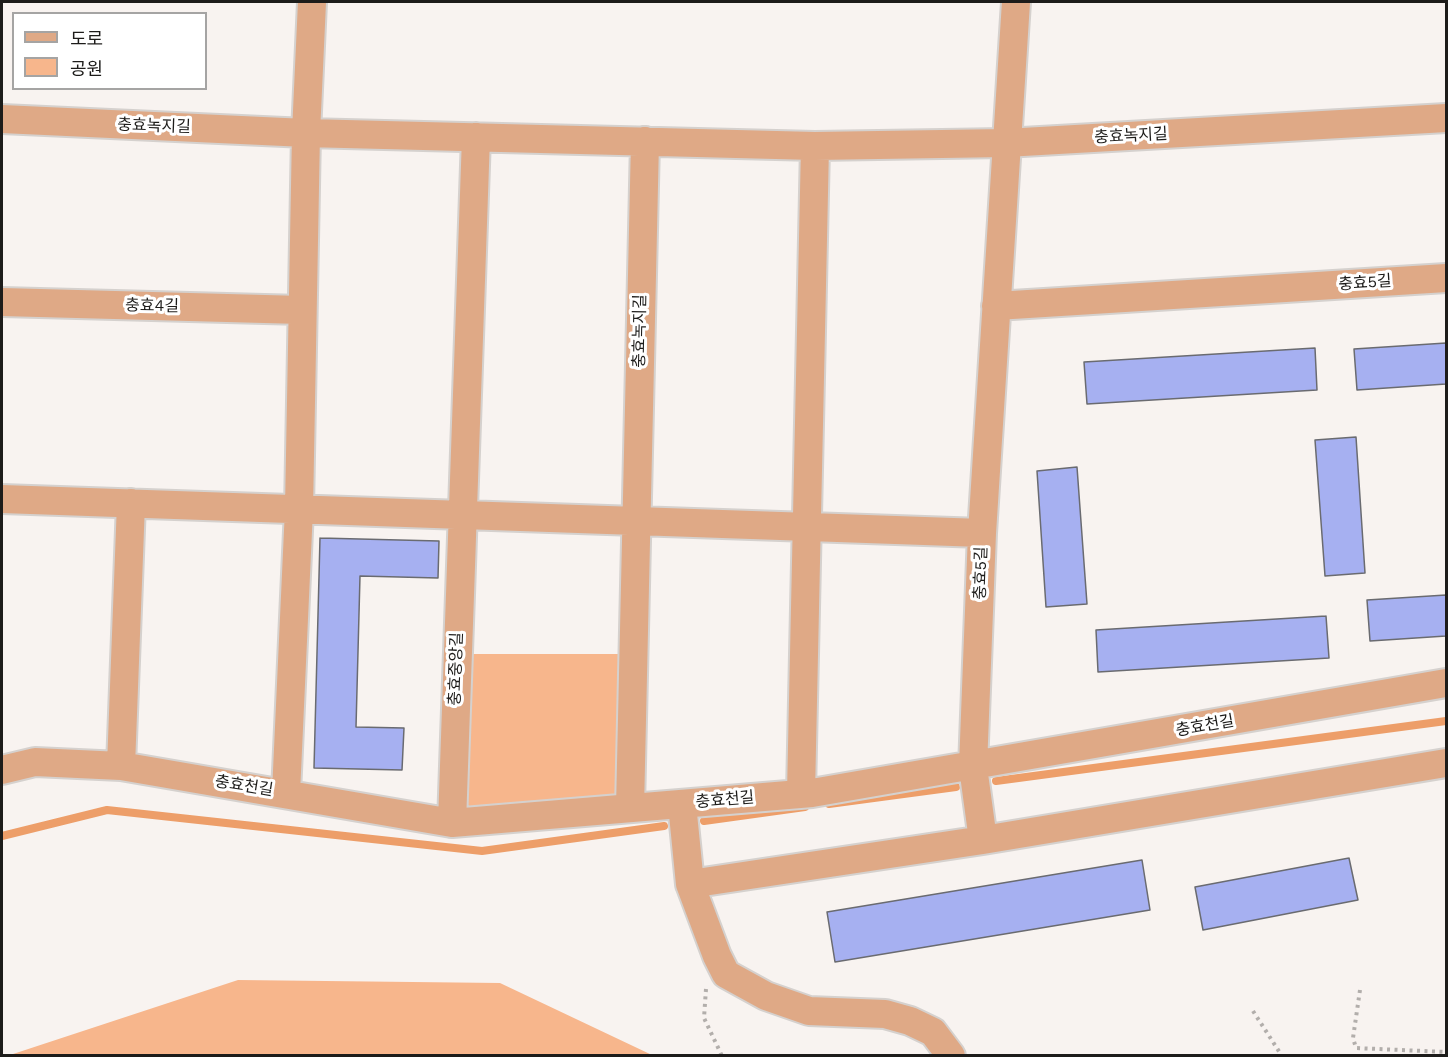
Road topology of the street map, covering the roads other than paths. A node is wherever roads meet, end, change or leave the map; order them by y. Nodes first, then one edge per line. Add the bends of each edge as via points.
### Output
1 (312, 2) edge
2 (1016, 2) edge
3 (1446, 118) edge
4 (2, 119) edge
5 (306, 132) junction
6 (476, 137) junction
7 (645, 141) junction
8 (1005, 143) junction
9 (814, 146) junction
10 (1446, 278) edge
11 (2, 302) edge
12 (996, 306) junction
13 (302, 310) junction
14 (2, 499) edge
15 (130, 503) junction
16 (299, 509) junction
17 (461, 514) junction
18 (636, 520) junction
19 (807, 526) junction
20 (982, 533) junction
21 (1446, 683) edge
22 (1446, 763) edge
23 (121, 766) junction
24 (973, 767) junction
25 (2, 770) edge
26 (286, 793) junction
27 (801, 794) junction
28 (682, 804) junction
29 (630, 808) junction
30 (452, 823) junction
31 (983, 840) junction
32 (690, 884) junction
33 (951, 1056) edge

1 - 5 street
2 - 8 street, 충효5길
3 - 8 street, 충효녹지길
4 - 5 street, 충효녹지길
5 - 6 street, 충효녹지길
5 - 13 street
6 - 7 street, 충효녹지길
6 - 17 street
7 - 9 street, 충효녹지길
7 - 18 street, 충효녹지길
8 - 9 street, 충효녹지길
8 - 12 street, 충효5길
9 - 19 street
10 - 12 street, 충효5길
11 - 13 street, 충효4길
12 - 20 street, 충효5길
13 - 16 street
14 - 15 street
15 - 16 street
15 - 23 street
16 - 17 street
16 - 26 street
17 - 18 street
17 - 30 street, 충효중앙길
18 - 19 street
18 - 29 street
19 - 20 street
19 - 27 street
20 - 24 street, 충효5길
21 - 24 street, 충효천길
22 - 31 street
23 - 25 street, 충효천길 via 36,762
23 - 26 street, 충효천길
24 - 27 street, 충효천길
24 - 31 street, 충효5길
26 - 30 street, 충효천길
27 - 28 street, 충효천길
28 - 29 street, 충효천길
28 - 32 street
29 - 30 street, 충효천길
31 - 32 street
32 - 33 street via 726,974 766,996 809,1011 885,1014 910,1021 933,1032

